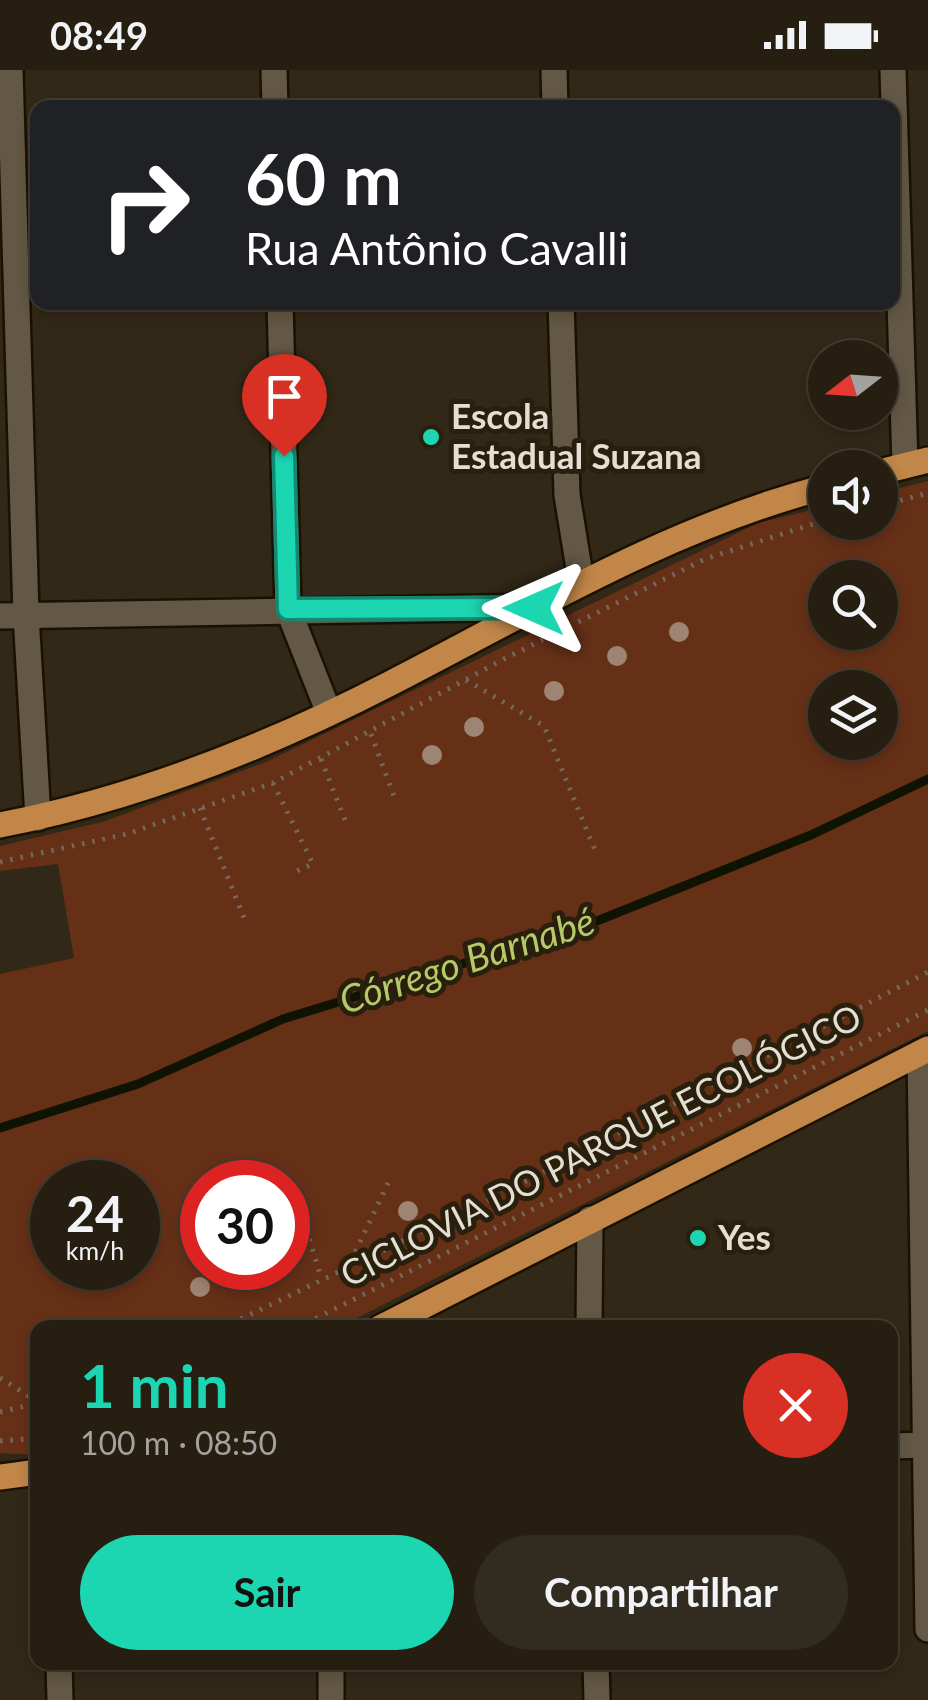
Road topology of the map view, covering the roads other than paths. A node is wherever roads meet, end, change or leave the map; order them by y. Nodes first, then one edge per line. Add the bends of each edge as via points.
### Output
1 (10, 70) edge
2 (274, 70) edge
3 (554, 70) edge
4 (892, 70) edge
5 (275, 100) edge
6 (555, 100) edge
7 (893, 100) edge
8 (280, 310) edge
9 (562, 310) edge
10 (899, 310) edge
11 (904, 466) edge
12 (808, 491) edge
13 (581, 580) junction
14 (534, 608) junction
15 (288, 609) junction
16 (13, 616) edge
17 (329, 713) junction
18 (38, 818) junction
19 (0, 825) edge
20 (924, 1051) edge
21 (590, 1219) junction
22 (395, 1320) edge
23 (590, 1320) edge
24 (898, 1446) edge
25 (928, 1446) edge
26 (30, 1472) edge
27 (3, 1474) edge
28 (928, 1629) edge
29 (59, 1670) edge
30 (330, 1670) edge
31 (596, 1670) edge
32 (60, 1700) edge
33 (331, 1700) edge
34 (597, 1700) edge

1 - 16 street
2 - 5 street
3 - 6 street
4 - 7 street
8 - 15 street
9 - 13 street via 568,495
10 - 11 street
12 - 13 main road via 749,507
13 - 14 main road
14 - 15 street
14 - 17 main road
15 - 16 street
15 - 17 street
16 - 18 street
17 - 18 main road via 184,773
18 - 19 main road
20 - 21 main road
20 - 25 street
21 - 22 main road
21 - 23 street
24 - 25 street
25 - 28 street
26 - 27 main road
29 - 32 street
30 - 33 street
31 - 34 street

